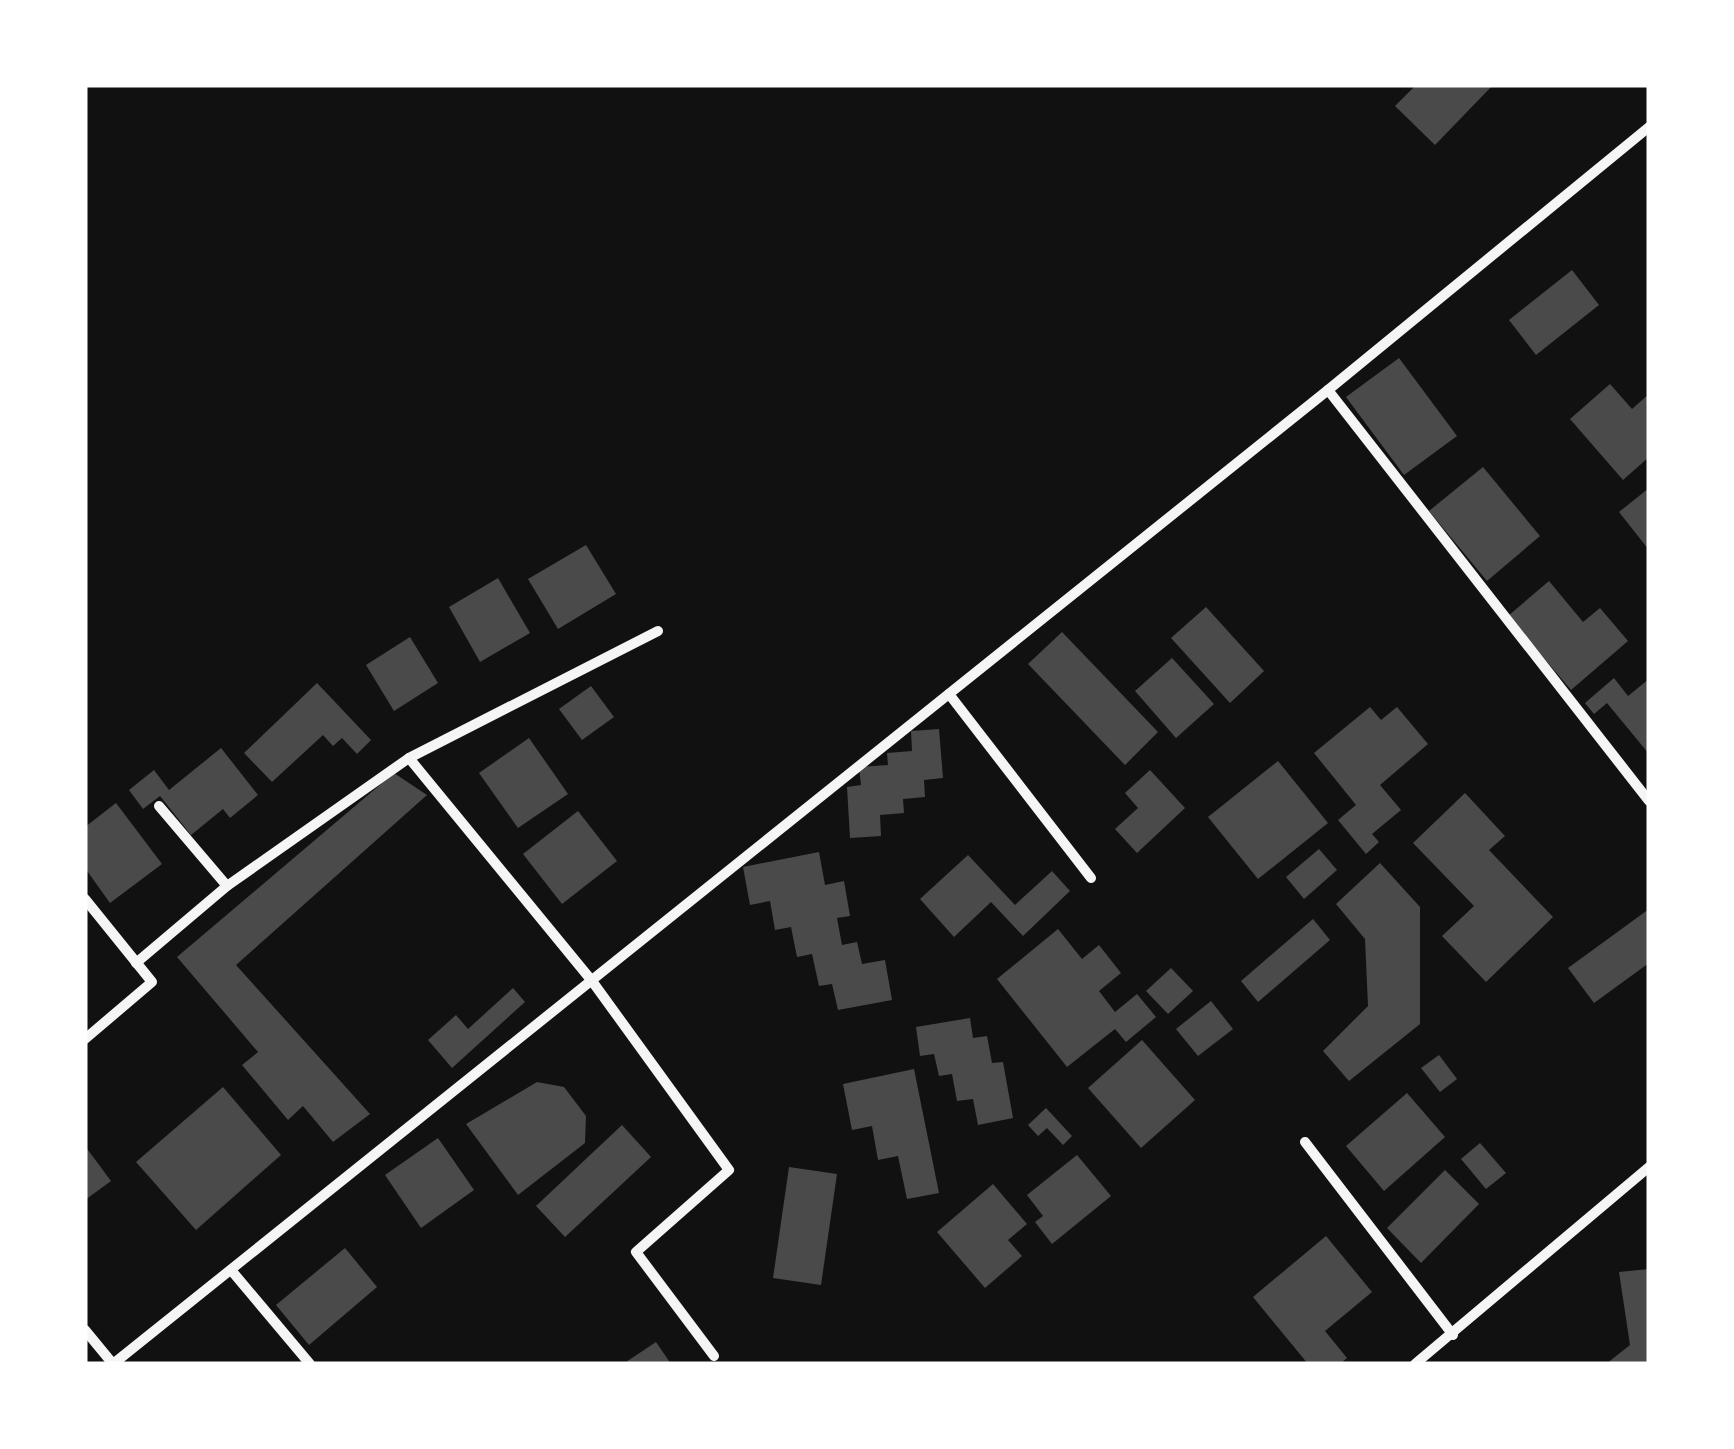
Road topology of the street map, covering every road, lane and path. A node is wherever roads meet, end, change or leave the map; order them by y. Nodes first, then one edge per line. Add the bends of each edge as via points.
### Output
1 (1649, 127) edge
2 (1328, 390) junction
3 (658, 631) dead end
4 (949, 694) junction
5 (409, 758) junction
6 (1649, 801) edge
7 (159, 806) dead end
8 (1091, 878) dead end
9 (227, 886) junction
10 (85, 899) edge
11 (136, 962) junction
12 (592, 980) junction
13 (85, 1039) edge
14 (1306, 1142) dead end
15 (1649, 1167) edge
16 (231, 1270) junction
17 (85, 1330) edge
18 (1453, 1335) junction
19 (714, 1356) dead end
20 (113, 1364) edge
21 (310, 1364) edge
22 (1414, 1364) edge

1 - 2 street
2 - 4 street
2 - 6 street
3 - 5 street
4 - 8 street
4 - 12 street
5 - 9 street
5 - 12 street
7 - 9 street
9 - 11 street
10 - 11 street
11 - 13 street via 152,982
12 - 16 street
12 - 19 street via 730,1170 636,1252
14 - 18 street
15 - 18 street
16 - 20 street
16 - 21 street
17 - 20 street
18 - 22 street

